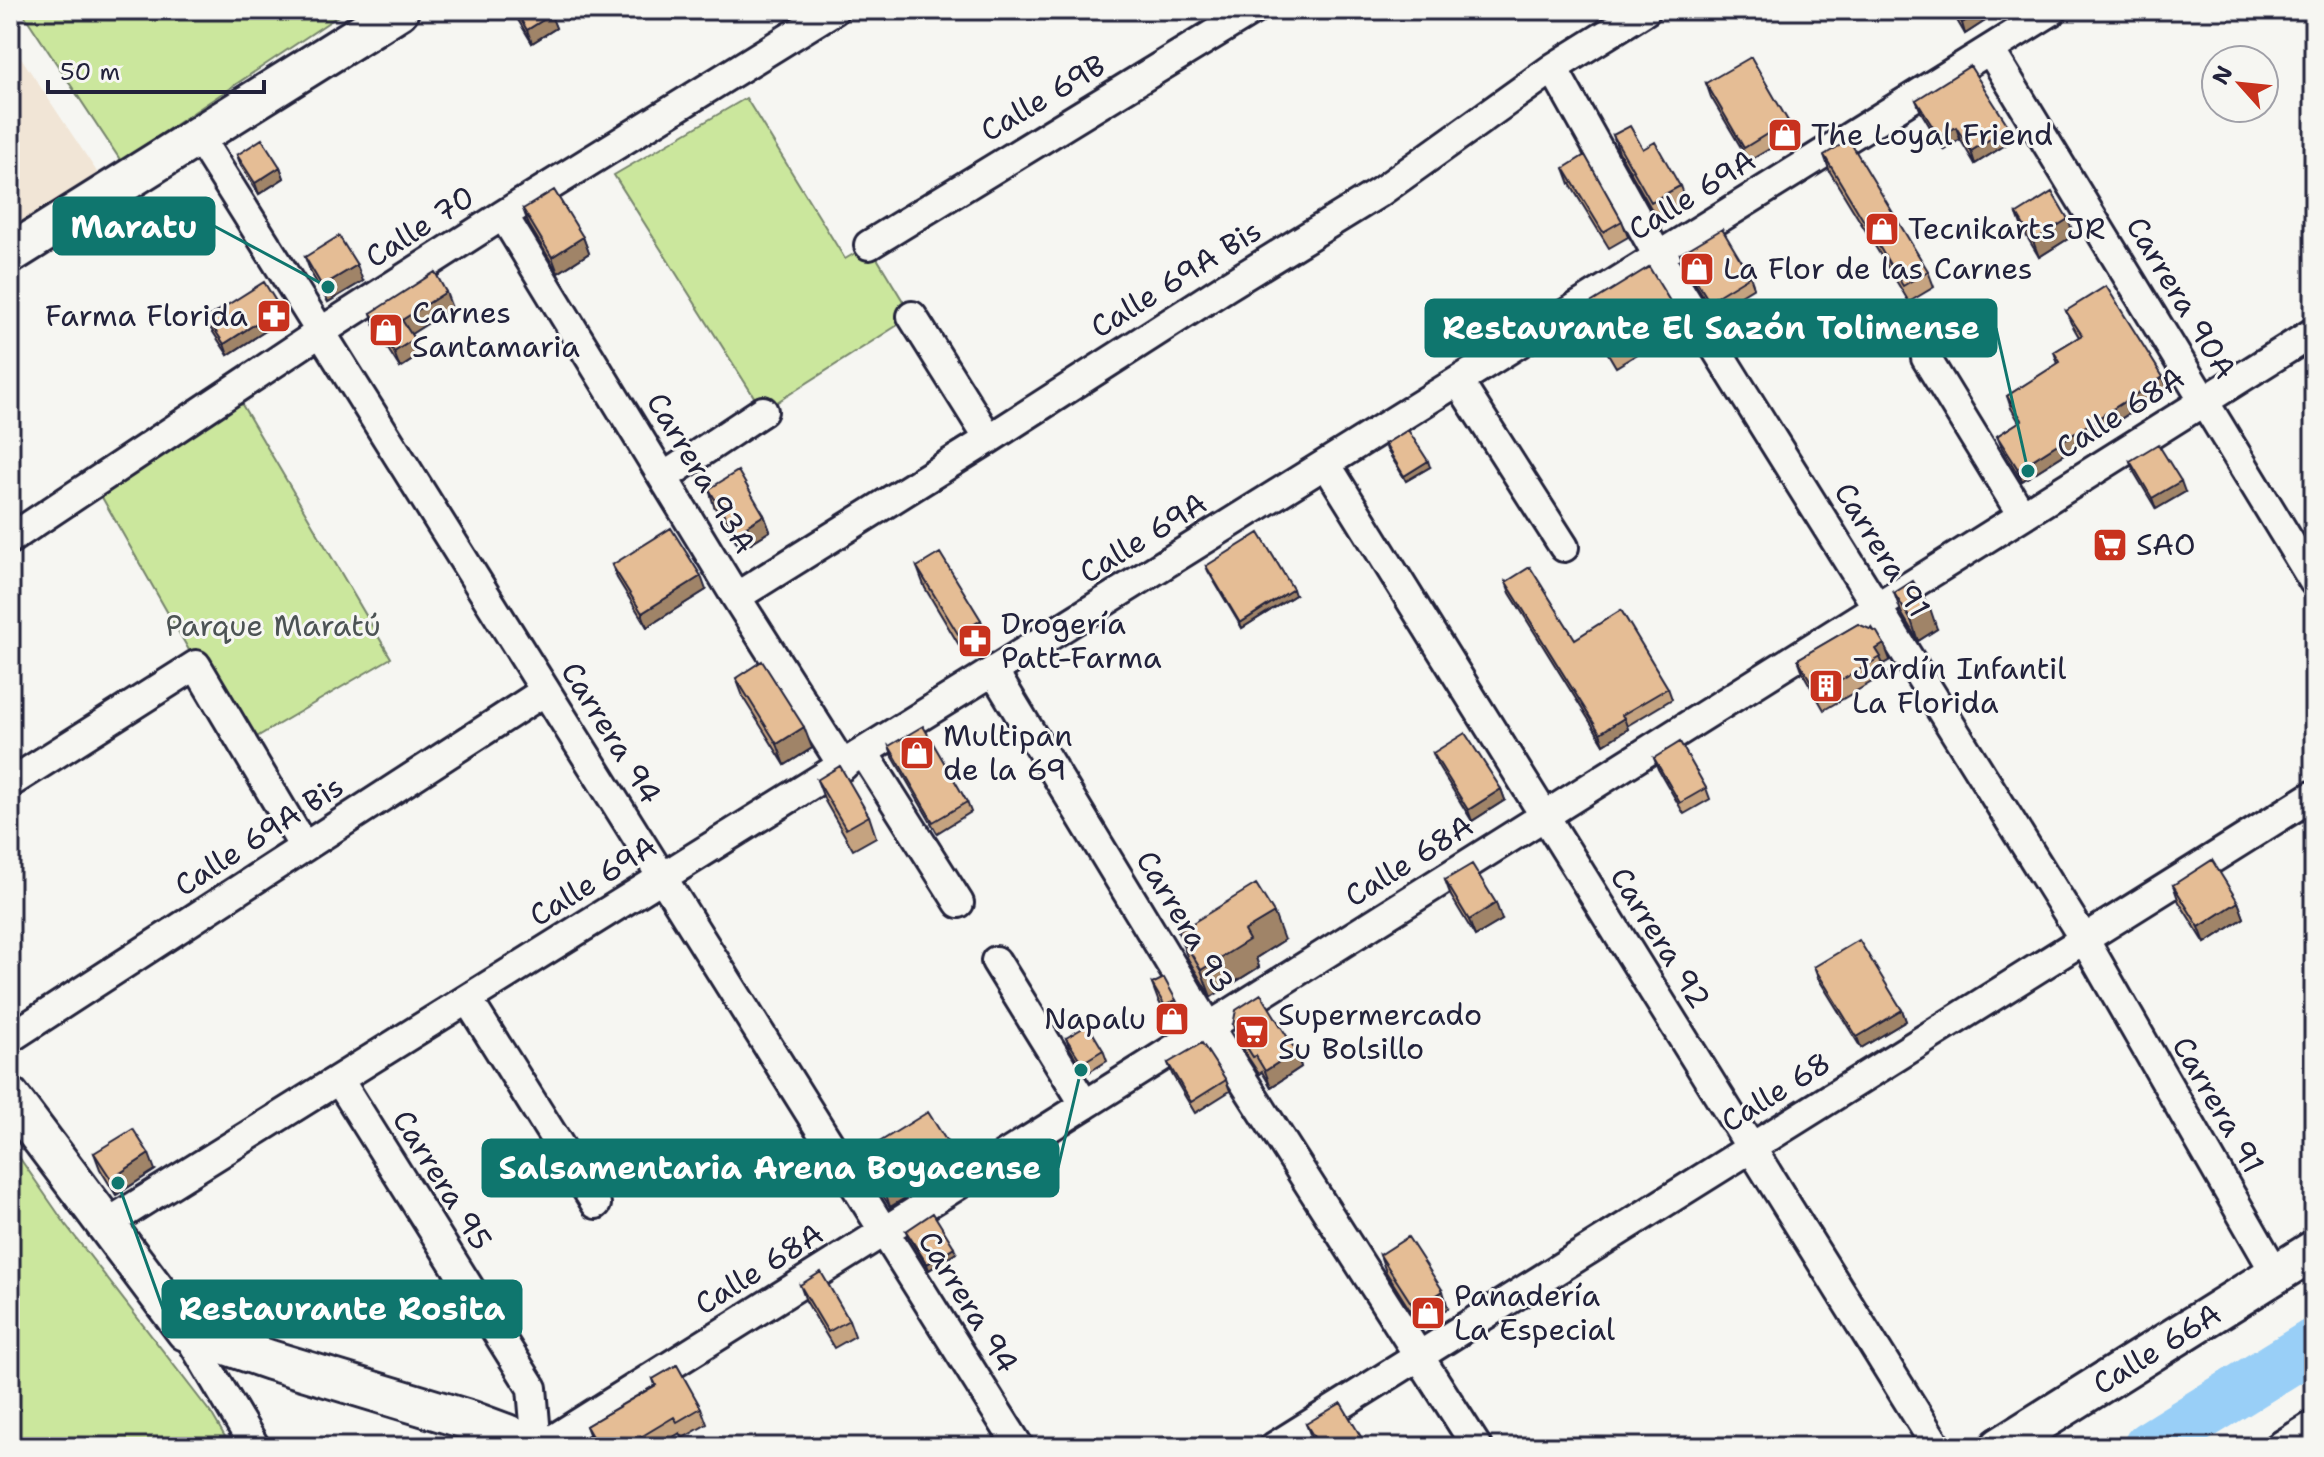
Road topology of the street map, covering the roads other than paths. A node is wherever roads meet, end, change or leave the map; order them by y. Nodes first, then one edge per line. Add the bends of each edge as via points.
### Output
1 (399, 10) edge
2 (834, 10) edge
3 (1253, 10) edge
4 (1646, 10) edge
5 (2053, 10) edge
6 (1990, 50) junction
7 (1553, 68) junction
8 (198, 136) junction
9 (503, 215) junction
10 (869, 245) dead end
11 (10, 254) edge
12 (1658, 256) junction
13 (912, 316) dead end
14 (2314, 332) edge
15 (319, 333) junction
16 (1926, 358) dead end
17 (1458, 381) junction
18 (2204, 401) junction
19 (763, 411) dead end
20 (989, 439) junction
21 (1326, 464) junction
22 (664, 477) junction
23 (2022, 515) junction
24 (10, 539) edge
25 (1564, 547) dead end
26 (2314, 582) edge
27 (736, 597) junction
28 (1877, 607) junction
29 (994, 672) junction
30 (545, 691) junction
31 (854, 759) junction
32 (10, 783) edge
33 (2314, 795) edge
34 (1544, 816) junction
35 (304, 847) junction
36 (662, 879) junction
37 (959, 903) dead end
38 (2084, 939) junction
39 (996, 961) dead end
40 (468, 1000) junction
41 (1209, 1027) junction
42 (10, 1038) edge
43 (339, 1080) junction
44 (10, 1097) edge
45 (1085, 1105) junction
46 (1751, 1148) junction
47 (596, 1204) dead end
48 (105, 1225) junction
49 (883, 1231) junction
50 (2314, 1250) edge
51 (2276, 1274) junction
52 (186, 1331) junction
53 (1420, 1355) junction
54 (2314, 1425) edge
55 (255, 1447) edge
56 (537, 1447) edge
57 (1019, 1447) edge
58 (1274, 1447) edge
59 (1477, 1447) edge
60 (1937, 1447) edge
61 (2000, 1447) edge
62 (2279, 1447) edge

1 - 8 street
2 - 9 street, Calle 70
3 - 10 street, Calle 69B
4 - 7 street, Calle 69A Bis
5 - 6 street, Calle 69A
6 - 12 street, Calle 69A
6 - 18 street, Carrera 90A
7 - 12 street, Carrera 91
7 - 20 street, Calle 69A Bis via 1380,192
8 - 11 street
8 - 15 street, Carrera 94
9 - 15 street, Calle 70
9 - 22 street, Carrera 93A
12 - 17 street, Calle 69A
12 - 28 street, Carrera 91
13 - 20 street
14 - 18 street, Calle 68A
15 - 24 street, Calle 70
15 - 30 street, Carrera 94
16 - 23 street
17 - 21 street, Calle 69A
17 - 25 street
18 - 23 street, Calle 68A
18 - 26 street, Carrera 90A
19 - 22 street
20 - 27 street, Calle 69A Bis
21 - 29 street, Calle 69A
21 - 34 street, Carrera 92
22 - 27 street, Carrera 93A
23 - 28 street, Calle 68A
27 - 31 street, Carrera 93A
28 - 34 street, Calle 68A
28 - 38 street, Carrera 91
29 - 31 street, Calle 69A
29 - 41 street, Carrera 93
30 - 35 street, Calle 69A Bis
30 - 36 street, Carrera 94
31 - 36 street, Calle 69A
31 - 37 street, Carrera 93A
32 - 35 street via 196,665
33 - 38 street, Calle 68
34 - 41 street, Calle 68A
34 - 46 street, Carrera 92
35 - 42 street, Calle 69A Bis
36 - 40 street, Calle 69A
36 - 49 street, Carrera 94
38 - 46 street, Calle 68
38 - 51 street, Carrera 91
39 - 45 street
40 - 43 street, Calle 69A
40 - 47 street
41 - 45 street, Calle 68A
41 - 53 street, Carrera 93
43 - 48 street, Calle 69A
43 - 56 street, Carrera 95 via 532,1388
44 - 48 street
45 - 49 street, Calle 68A
46 - 53 street, Calle 68
46 - 60 street, Carrera 92
48 - 52 street
49 - 56 street, Calle 68A
49 - 57 street, Carrera 94
50 - 51 street, Calle 66A
51 - 61 street, Calle 66A
52 - 55 street
52 - 56 street via 472,1421
53 - 58 street, Calle 68
53 - 59 street, Carrera 93
54 - 62 street

